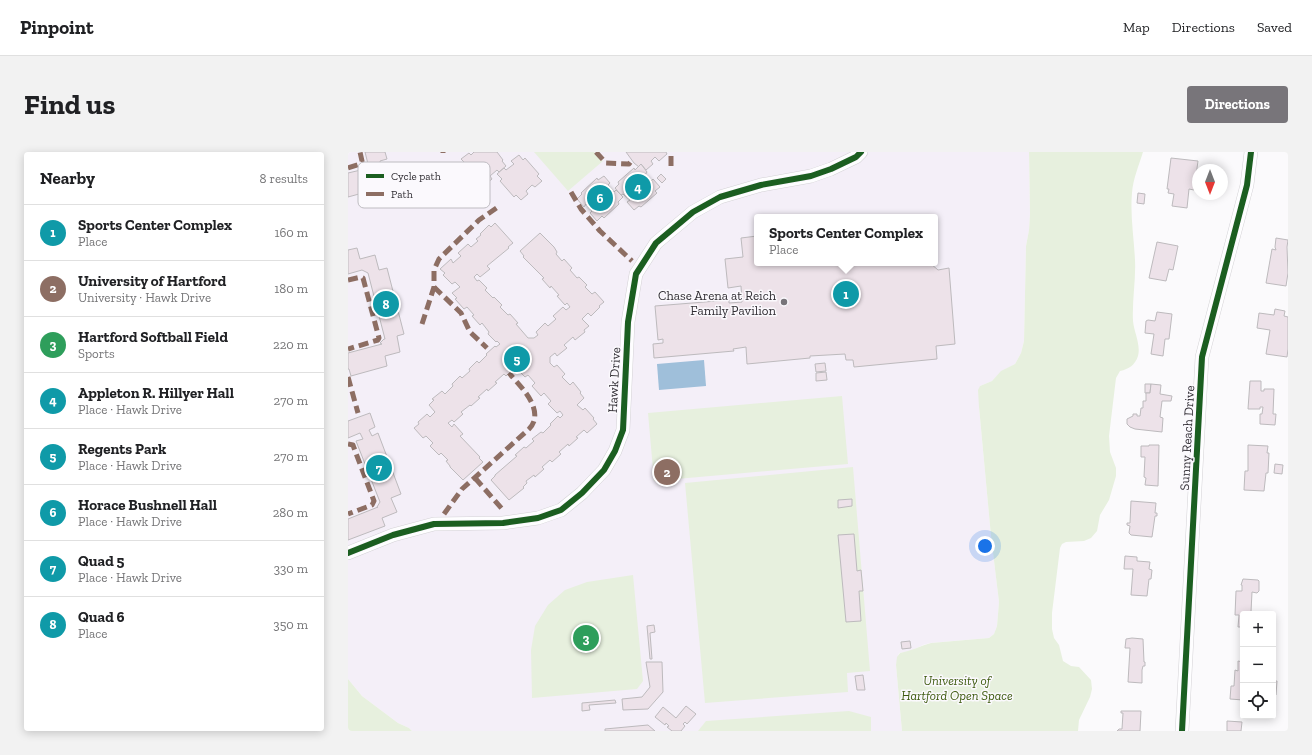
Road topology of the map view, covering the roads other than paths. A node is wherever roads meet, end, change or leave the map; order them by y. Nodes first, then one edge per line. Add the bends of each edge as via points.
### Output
1 (861, 152) edge
2 (1251, 152) edge
3 (348, 553) edge
4 (1182, 731) edge

1 - 3 street, Hawk Drive via 856,158 811,176 761,185 720,197 693,212 656,243 636,274 628,322 623,430 604,470 561,510 538,518 503,522 434,524 394,535
2 - 4 street, Sunny Reach Drive via 1247,185 1202,357

